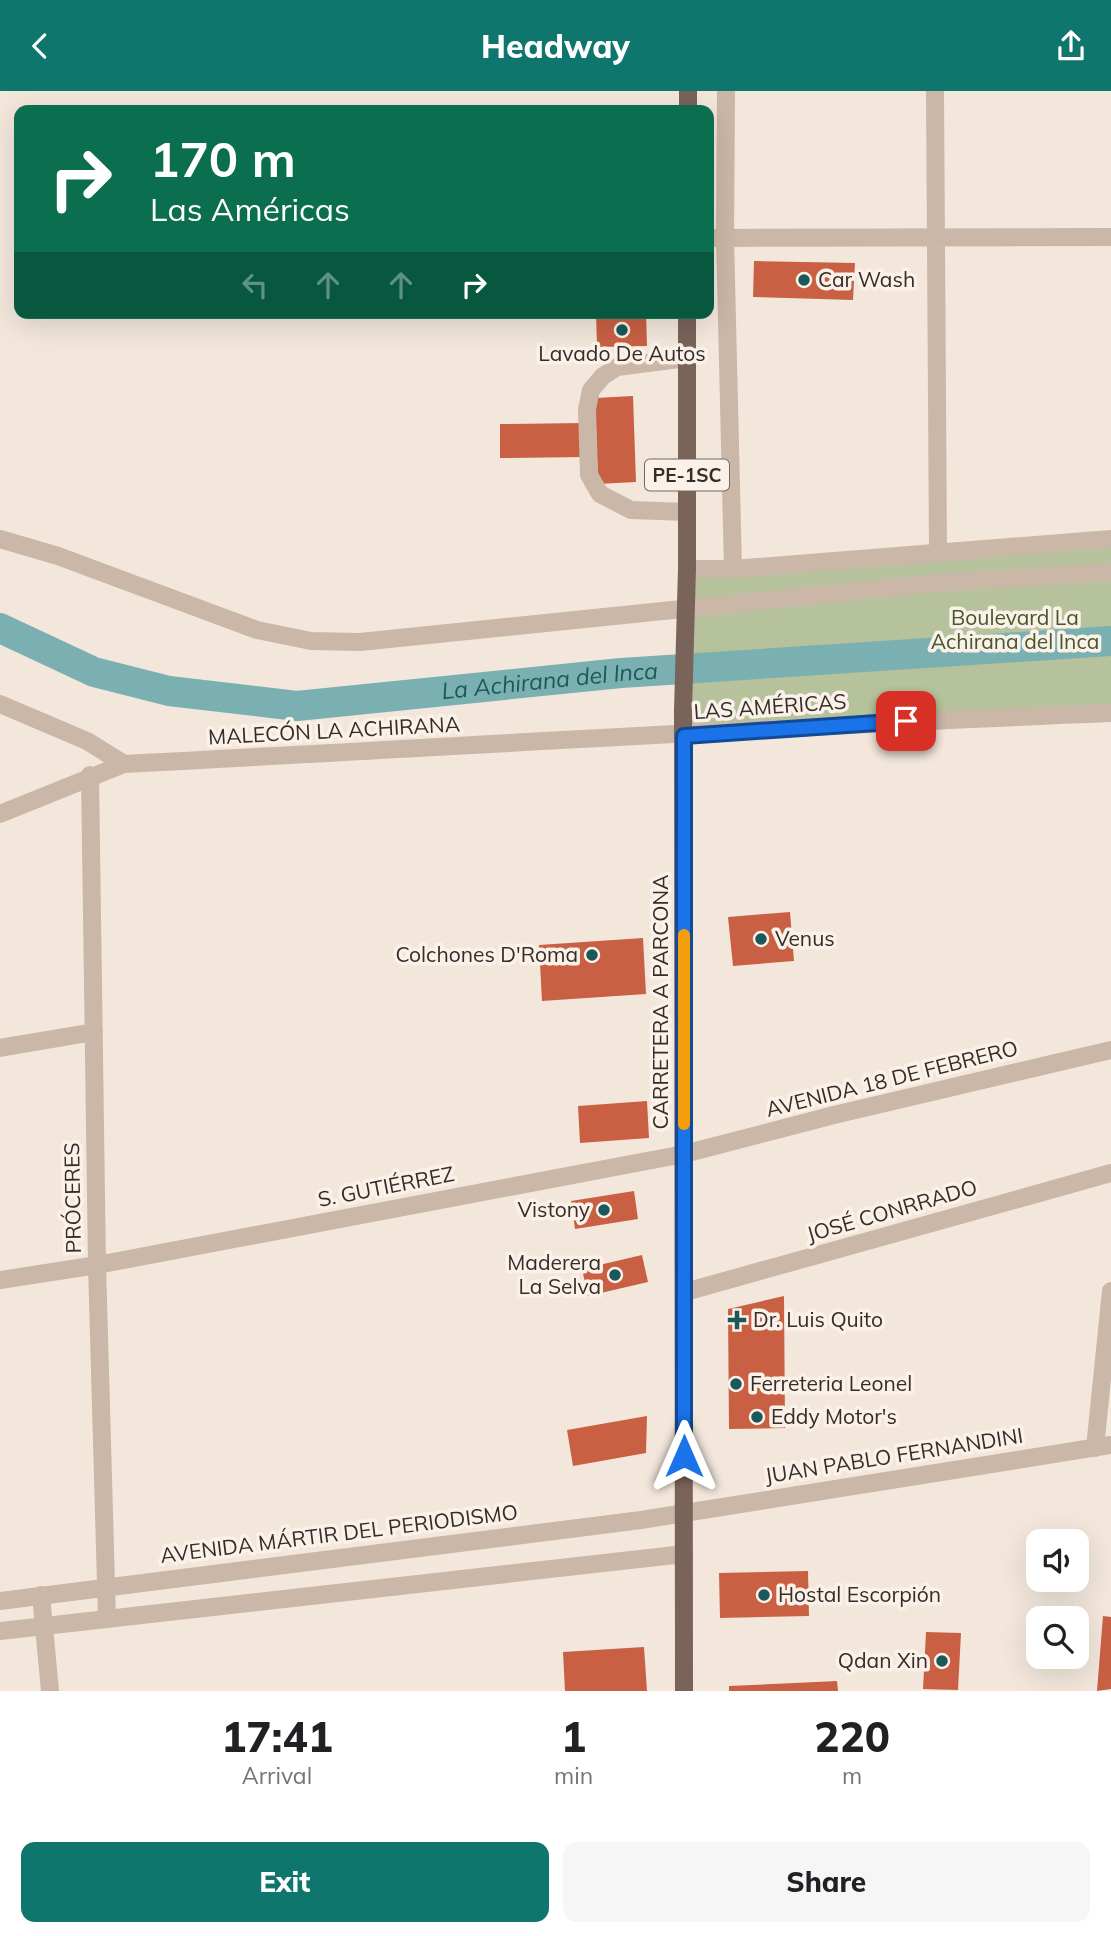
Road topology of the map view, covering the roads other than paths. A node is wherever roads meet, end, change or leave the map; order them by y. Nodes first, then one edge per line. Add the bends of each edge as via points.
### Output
1 (726, 91) edge
2 (935, 91) edge
3 (1111, 237) edge
4 (717, 238) edge
5 (936, 239) junction
6 (687, 319) edge
7 (687, 358) junction
8 (687, 512) junction
9 (0, 539) edge
10 (1111, 539) edge
11 (938, 553) junction
12 (687, 569) junction
13 (733, 569) junction
14 (1111, 572) edge
15 (685, 608) junction
16 (0, 704) edge
17 (1111, 713) edge
18 (684, 736) junction
19 (124, 764) junction
20 (90, 775) junction
21 (0, 814) edge
22 (94, 1032) junction
23 (0, 1048) edge
24 (1111, 1050) edge
25 (684, 1154) junction
26 (1111, 1173) edge
27 (97, 1265) junction
28 (0, 1280) edge
29 (1111, 1291) edge
30 (685, 1292) junction
31 (1103, 1447) edge
32 (684, 1511) junction
33 (684, 1554) junction
34 (105, 1585) junction
35 (41, 1595) junction
36 (0, 1601) edge
37 (107, 1619) junction
38 (43, 1626) junction
39 (0, 1631) edge
40 (50, 1691) edge
41 (684, 1691) edge

1 - 4 street
2 - 5 street
3 - 5 street
4 - 5 street
4 - 13 street
5 - 11 street
6 - 7 main road, CARRETERA A PARCONA / PE-1SC
7 - 8 main road, CARRETERA A PARCONA / PE-1SC
7 - 8 street via 617,367 591,390 587,409 589,475 600,493 631,510
8 - 12 main road, CARRETERA A PARCONA / PE-1SC
9 - 15 street via 257,630 311,641 360,642
10 - 11 street
11 - 13 street
12 - 13 street
12 - 15 main road, CARRETERA A PARCONA / PE-1SC
14 - 15 street via 936,583
15 - 18 main road, CARRETERA A PARCONA / PE-1SC
16 - 19 street via 87,741
17 - 18 street, LAS AMÉRICAS via 830,724
18 - 19 street, MALECÓN LA ACHIRANA
18 - 25 main road, CARRETERA A PARCONA / PE-1SC
19 - 20 street, MALECÓN LA ACHIRANA
20 - 21 street, MALECÓN LA ACHIRANA
20 - 22 street, PRÓCERES
22 - 23 street
22 - 27 street, PRÓCERES
24 - 25 street, AVENIDA 18 DE FEBRERO
25 - 27 street, S. GUTIÉRREZ
25 - 30 main road, CARRETERA A PARCONA / PE-1SC
26 - 30 street, JOSÉ CONRRADO
27 - 28 street, S. GUTIÉRREZ
27 - 34 street, PRÓCERES
29 - 31 street
30 - 32 main road, CARRETERA A PARCONA / PE-1SC
31 - 32 street, JUAN PABLO FERNANDINI
32 - 33 main road, CARRETERA A PARCONA / PE-1SC
32 - 34 street, AVENIDA MÁRTIR DEL PERIODISMO
33 - 37 street
33 - 41 main road, CARRETERA A PARCONA / PE-1SC
34 - 35 street, AVENIDA MÁRTIR DEL PERIODISMO
34 - 37 street, PRÓCERES
35 - 36 street, AVENIDA MÁRTIR DEL PERIODISMO
35 - 38 street
37 - 38 street
38 - 39 street
38 - 40 street

